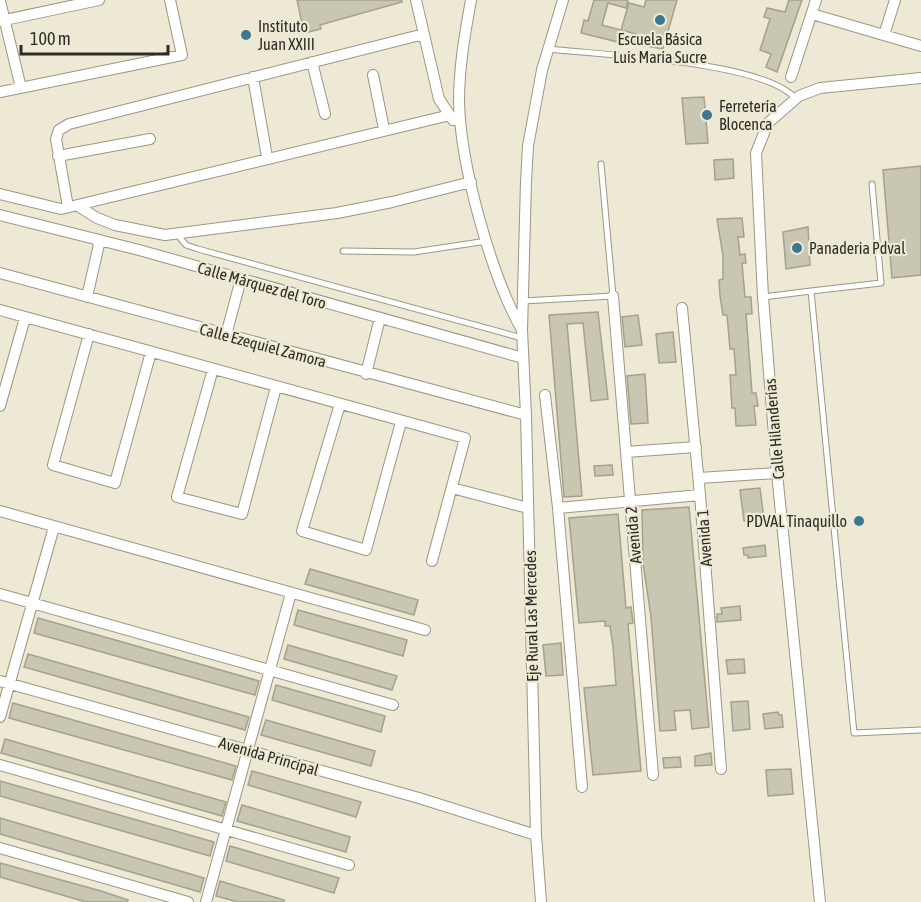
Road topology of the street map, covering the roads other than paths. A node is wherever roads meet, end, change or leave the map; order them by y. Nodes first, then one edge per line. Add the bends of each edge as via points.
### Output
1 (99, 0) edge
2 (170, 0) edge
3 (416, 0) edge
4 (471, 0) edge
5 (563, 0) edge
6 (816, 0) edge
7 (895, 0) edge
8 (0, 1) edge
9 (812, 14) junction
10 (2, 21) edge
11 (424, 34) junction
12 (884, 36) junction
13 (921, 46) edge
14 (548, 49) junction
15 (312, 63) junction
16 (373, 75) dead end
17 (253, 77) junction
18 (791, 77) dead end
19 (921, 78) edge
20 (21, 88) junction
21 (0, 92) edge
22 (795, 98) junction
23 (325, 114) dead end
24 (450, 115) junction
25 (384, 129) junction
26 (462, 132) junction
27 (150, 139) dead end
28 (58, 156) junction
29 (267, 157) junction
30 (601, 164) dead end
31 (471, 182) junction
32 (872, 184) dead end
33 (0, 194) edge
34 (73, 207) junction
35 (0, 215) edge
36 (176, 233) junction
37 (100, 240) junction
38 (488, 241) junction
39 (343, 251) dead end
40 (0, 273) edge
41 (241, 279) junction
42 (811, 291) junction
43 (614, 296) junction
44 (87, 297) junction
45 (763, 297) junction
46 (523, 302) junction
47 (682, 308) dead end
48 (0, 310) edge
49 (25, 318) junction
50 (380, 318) junction
51 (89, 334) junction
52 (522, 334) junction
53 (226, 335) junction
54 (151, 352) junction
55 (523, 358) junction
56 (213, 369) junction
57 (366, 374) junction
58 (276, 387) junction
59 (545, 395) dead end
60 (340, 404) junction
61 (0, 406) edge
62 (526, 415) junction
63 (401, 422) junction
64 (696, 447) junction
65 (626, 452) junction
66 (777, 473) junction
67 (699, 478) junction
68 (452, 488) junction
69 (700, 495) junction
70 (630, 501) junction
71 (528, 508) junction
72 (558, 508) junction
73 (0, 512) edge
74 (54, 527) junction
75 (432, 561) dead end
76 (291, 593) junction
77 (0, 594) edge
78 (33, 603) junction
79 (425, 630) dead end
80 (270, 670) junction
81 (5, 682) edge
82 (393, 705) dead end
83 (0, 717) edge
84 (921, 730) edge
85 (248, 750) junction
86 (0, 765) edge
87 (721, 769) dead end
88 (653, 775) dead end
89 (582, 787) dead end
90 (225, 830) junction
91 (536, 835) junction
92 (0, 848) edge
93 (349, 865) dead end
94 (188, 902) edge
95 (206, 902) edge
96 (541, 902) edge
97 (820, 902) edge

1 - 10 street
2 - 20 street via 182,55
3 - 11 street
4 - 26 street via 459,100
5 - 14 street, Eje Rural Las Mercedes
6 - 9 street
7 - 12 street
8 - 10 street
9 - 12 street
9 - 18 street
10 - 20 street
11 - 15 street
11 - 24 street via 439,99
12 - 13 street
14 - 22 lane via 710,68 774,84
14 - 46 street, Eje Rural Las Mercedes via 528,146
15 - 17 street
15 - 23 street
16 - 25 street
17 - 28 street via 69,124 57,134
17 - 29 street
19 - 22 street, Calle Hilanderías via 820,88
20 - 21 street
22 - 45 street, Calle Hilanderías via 768,123 756,153
24 - 25 street
24 - 26 street
25 - 29 street
26 - 31 street
27 - 28 street
28 - 34 street
29 - 34 street
30 - 43 lane
31 - 36 street via 337,213
31 - 38 street
32 - 42 lane via 881,283
33 - 34 street via 54,208
34 - 36 street via 116,225
35 - 37 street, Calle Márquez del Toro
36 - 52 lane via 186,245 198,249
37 - 41 street, Calle Márquez del Toro
37 - 44 street
38 - 39 lane via 414,252
38 - 52 street via 506,303
40 - 44 street, Calle Ezequiel Zamora
41 - 50 street, Calle Márquez del Toro
41 - 53 street
42 - 45 lane
42 - 84 lane via 854,733
43 - 46 lane
43 - 65 street, Avenida 2
44 - 53 street, Calle Ezequiel Zamora
45 - 66 street, Calle Hilanderías
46 - 52 street, Eje Rural Las Mercedes
47 - 64 street, Avenida 1
48 - 49 street
49 - 51 street
49 - 61 street
50 - 55 street, Calle Márquez del Toro
50 - 57 street
51 - 54 street
51 - 54 street via 52,465 116,483
52 - 55 street, Eje Rural Las Mercedes
53 - 57 street, Calle Ezequiel Zamora
54 - 56 street
55 - 62 street, Eje Rural Las Mercedes
56 - 58 street
56 - 58 street via 177,497 242,514
57 - 62 street, Calle Ezequiel Zamora
58 - 60 street
59 - 72 street
60 - 63 street
60 - 63 street via 302,531 366,550
62 - 71 street, Eje Rural Las Mercedes
63 - 68 street via 465,438
64 - 65 street
64 - 67 street, Avenida 1
65 - 70 street, Avenida 2
66 - 67 street
66 - 97 street, Calle Hilanderías
67 - 69 street, Avenida 1
68 - 71 street
68 - 75 street
69 - 70 street
69 - 87 street, Avenida 1
70 - 72 street
70 - 88 street, Avenida 2
71 - 91 street, Eje Rural Las Mercedes
72 - 89 street
73 - 74 street
74 - 76 street
74 - 78 street
76 - 79 street
76 - 80 street
77 - 78 street
78 - 80 street
78 - 81 street
80 - 82 street
80 - 85 street
81 - 83 street
81 - 85 street, Avenida Principal
85 - 90 street
85 - 91 street, Avenida Principal
86 - 90 street
90 - 93 street
90 - 95 street
91 - 96 street, Eje Rural Las Mercedes
92 - 94 street

